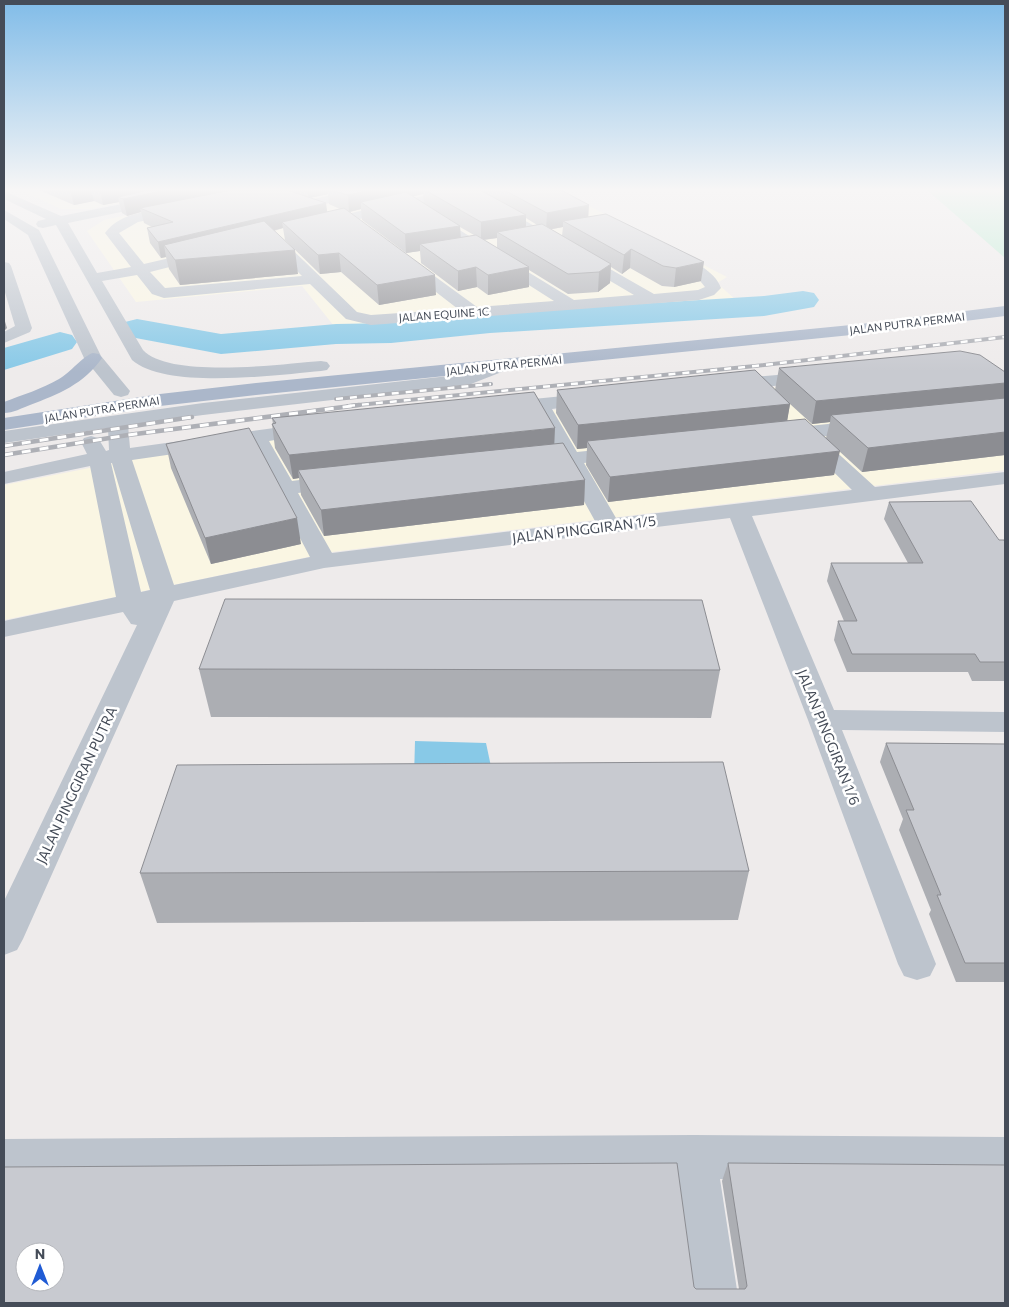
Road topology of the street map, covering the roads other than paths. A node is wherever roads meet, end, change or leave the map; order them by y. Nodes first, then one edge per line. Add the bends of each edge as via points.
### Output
1 (42, 251) edge
2 (77, 251) edge
3 (125, 251) edge
4 (214, 251) edge
5 (281, 251) edge
6 (485, 251) edge
7 (570, 251) edge
8 (658, 251) edge
9 (422, 256) edge
10 (4, 266) edge
11 (139, 270) junction
12 (93, 278) junction
13 (314, 279) junction
14 (650, 298) junction
15 (1005, 301) edge
16 (570, 305) junction
17 (1005, 311) edge
18 (473, 312) junction
19 (4, 338) edge
20 (93, 358) junction
21 (506, 364) junction
22 (321, 366) junction
23 (833, 376) edge
24 (754, 383) junction
25 (713, 387) edge
26 (121, 391) junction
27 (616, 396) edge
28 (160, 400) junction
29 (539, 404) junction
30 (480, 411) edge
31 (4, 413) edge
32 (118, 421) junction
33 (880, 424) edge
34 (83, 426) junction
35 (324, 428) edge
36 (804, 432) junction
37 (256, 435) junction
38 (4, 437) edge
39 (765, 437) edge
40 (648, 450) edge
41 (110, 457) junction
42 (570, 459) junction
43 (511, 465) edge
44 (4, 478) edge
45 (1005, 478) edge
46 (354, 480) edge
47 (285, 488) junction
48 (869, 494) junction
49 (738, 510) junction
50 (609, 526) junction
51 (324, 561) junction
52 (164, 595) junction
53 (130, 602) junction
54 (4, 629) edge
55 (148, 630) junction
56 (823, 720) junction
57 (1005, 722) edge
58 (4, 939) edge
59 (917, 964) dead end
60 (694, 1157) junction
61 (1005, 1158) edge
62 (4, 1161) edge
63 (715, 1303) edge

1 - 20 street
2 - 12 street
3 - 11 street
4 - 11 street
5 - 13 street, JALAN EQUINE 1C
6 - 16 street
7 - 14 street
8 - 14 street, JALAN EQUINE 1C via 708,278 713,288 699,295
9 - 18 street via 399,257
10 - 19 street via 24,328
11 - 12 street
11 - 13 street via 157,291 164,293
12 - 22 street via 135,352 152,364 182,372 214,373
13 - 18 street, JALAN EQUINE 1C via 352,316 370,320
14 - 16 street, JALAN EQUINE 1C
15 - 22 main road, JALAN PUTRA PERMAI via 848,321
16 - 18 street, JALAN EQUINE 1C
17 - 21 main road, JALAN PUTRA PERMAI via 861,330
20 - 26 street
20 - 31 main road via 89,366 73,378
21 - 28 main road, JALAN PUTRA PERMAI
21 - 32 street via 471,379
22 - 26 main road, JALAN PUTRA PERMAI
23 - 24 street
24 - 25 street
24 - 36 street
26 - 28 main road via 136,398
26 - 31 main road, JALAN PUTRA PERMAI
27 - 29 street
28 - 31 main road, JALAN PUTRA PERMAI
29 - 30 street
29 - 42 street
32 - 34 street
32 - 41 street
33 - 36 street
34 - 38 street
34 - 41 street
35 - 37 street
36 - 39 street
36 - 48 street
37 - 41 street
37 - 47 street
40 - 42 street
41 - 44 street
41 - 52 street
41 - 53 street
42 - 43 street
42 - 50 street
45 - 48 street, JALAN PINGGIRAN 1/5
46 - 47 street
47 - 51 street
48 - 49 street, JALAN PINGGIRAN 1/5
49 - 50 street, JALAN PINGGIRAN 1/5
49 - 56 street, JALAN PINGGIRAN 1/6
50 - 51 street, JALAN PINGGIRAN 1/5
51 - 52 street, JALAN PINGGIRAN 1/5
52 - 53 street, JALAN PINGGIRAN 1/5
52 - 55 street, JALAN PINGGIRAN PUTRA
53 - 54 street, JALAN PINGGIRAN 1/5
53 - 55 street
55 - 58 street, JALAN PINGGIRAN PUTRA
56 - 57 street
56 - 59 street, JALAN PINGGIRAN 1/6
60 - 61 street
60 - 62 street
60 - 63 street

